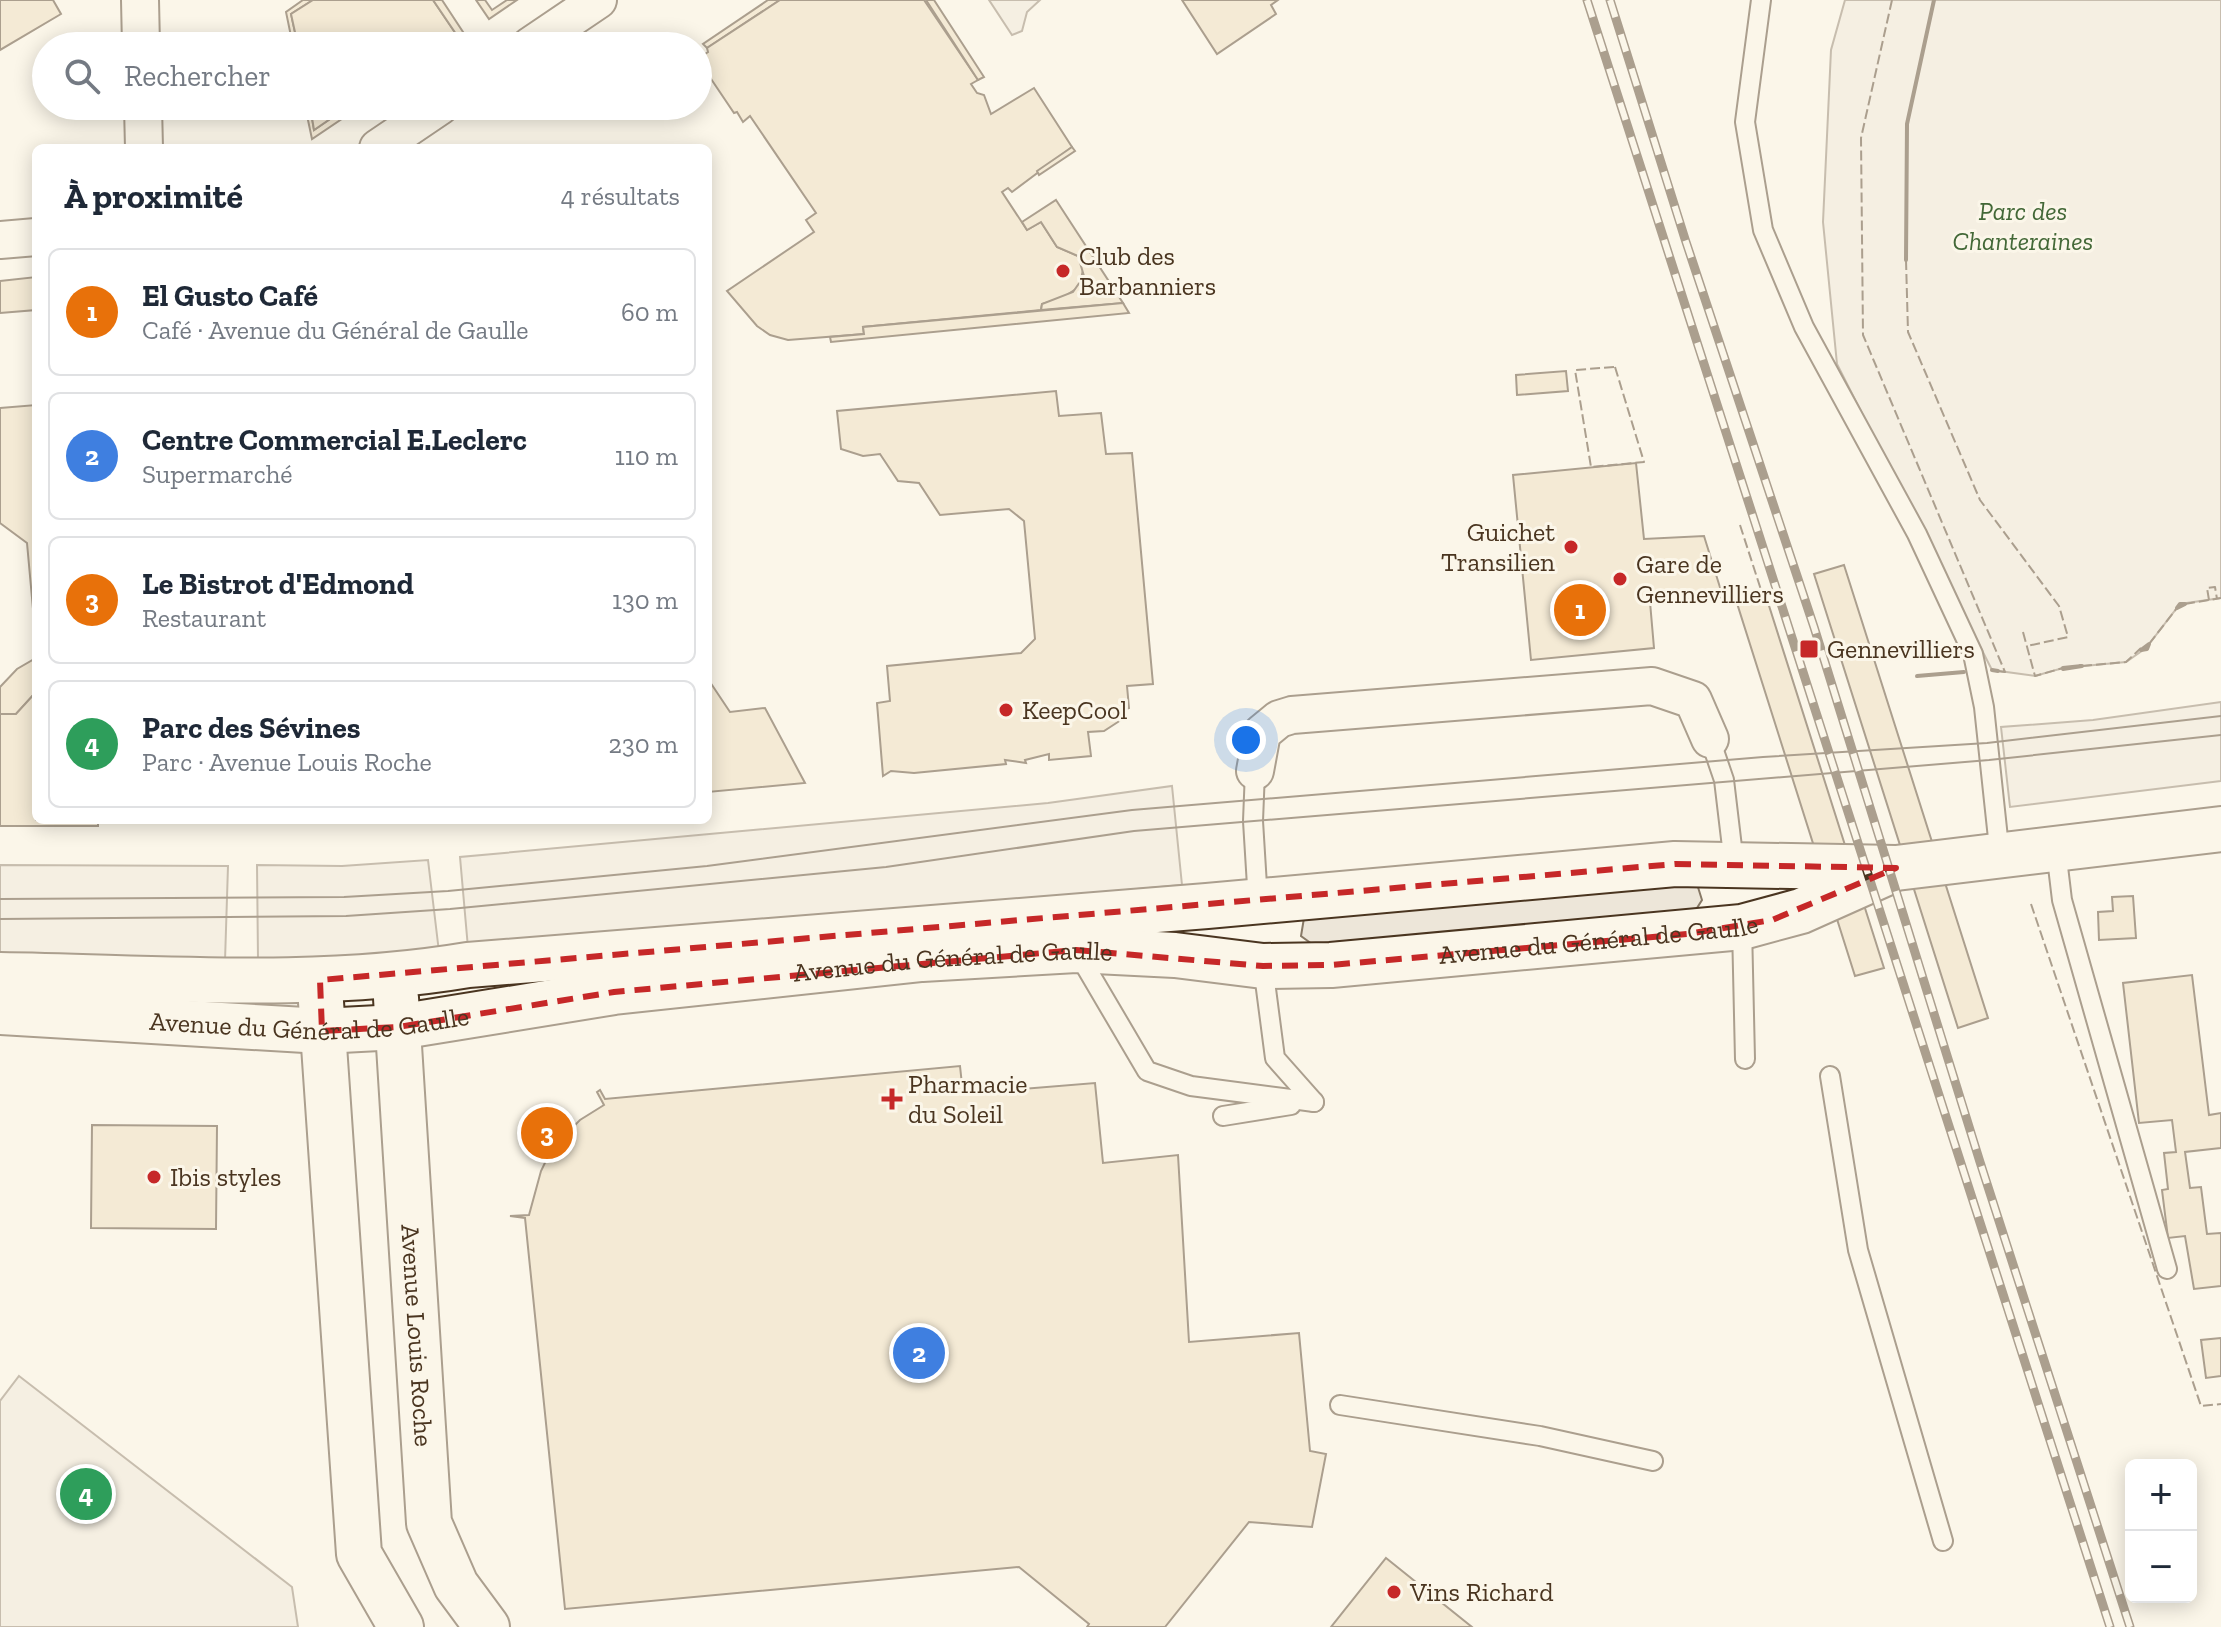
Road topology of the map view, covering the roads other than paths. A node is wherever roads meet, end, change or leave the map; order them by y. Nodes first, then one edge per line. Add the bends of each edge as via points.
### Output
1 (140, 0) edge
2 (598, 0) edge
3 (1761, 0) edge
4 (141, 32) edge
5 (551, 32) edge
6 (143, 120) edge
7 (419, 120) edge
8 (144, 144) edge
9 (384, 144) edge
10 (32, 237) edge
11 (0, 240) edge
12 (1710, 739) joint
13 (1255, 771) joint
14 (2221, 829) edge
15 (2056, 850) junction
16 (2000, 857) junction
17 (1734, 864) junction
18 (1896, 868) junction
19 (1258, 902) junction
20 (1742, 927) junction
21 (1076, 950) junction
22 (1263, 966) junction
23 (0, 975) edge
24 (393, 976) junction
25 (320, 980) junction
26 (0, 1012) edge
27 (398, 1027) junction
28 (322, 1031) junction
29 (1745, 1059) dead end
30 (1830, 1076) dead end
31 (1314, 1102) junction
32 (1223, 1116) dead end
33 (2167, 1269) dead end
34 (1340, 1405) dead end
35 (1653, 1461) dead end
36 (1943, 1541) dead end
37 (401, 1627) edge
38 (487, 1627) edge

1 - 4 street
2 - 5 street
3 - 16 lane via 1745,122 1763,230 1804,327 1917,534 1973,654
6 - 8 street
7 - 9 street
10 - 11 street
12 - 13 street via 1693,700 1652,686 1561,692 1292,715 1262,733
12 - 17 lane via 1724,780
13 - 19 lane
14 - 15 main road, Avenue du Général de Gaulle
15 - 16 main road, Avenue du Général de Gaulle
15 - 33 lane via 2062,900
16 - 18 main road, Avenue du Général de Gaulle
17 - 18 main road, Avenue du Général de Gaulle
17 - 19 main road, Avenue du Général de Gaulle via 1675,864
17 - 20 main road
18 - 20 main road, Avenue du Général de Gaulle via 1801,911
19 - 22 main road
19 - 24 main road, Avenue du Général de Gaulle via 468,965
20 - 22 main road, Avenue du Général de Gaulle via 1331,965
20 - 29 lane
21 - 22 main road, Avenue du Général de Gaulle
21 - 27 main road, Avenue du Général de Gaulle via 752,976
21 - 31 lane via 1147,1071 1191,1086
22 - 31 lane via 1275,1058
23 - 25 main road, Avenue du Général de Gaulle
24 - 25 main road, Avenue du Général de Gaulle
24 - 27 main road, Avenue Louis Roche
25 - 28 main road
26 - 28 main road, Avenue du Général de Gaulle
27 - 28 main road, Avenue du Général de Gaulle
27 - 38 main road, Avenue Louis Roche via 429,1523 456,1585
28 - 37 main road via 359,1554
30 - 36 lane via 1858,1250
31 - 32 lane
34 - 35 lane via 1540,1436

